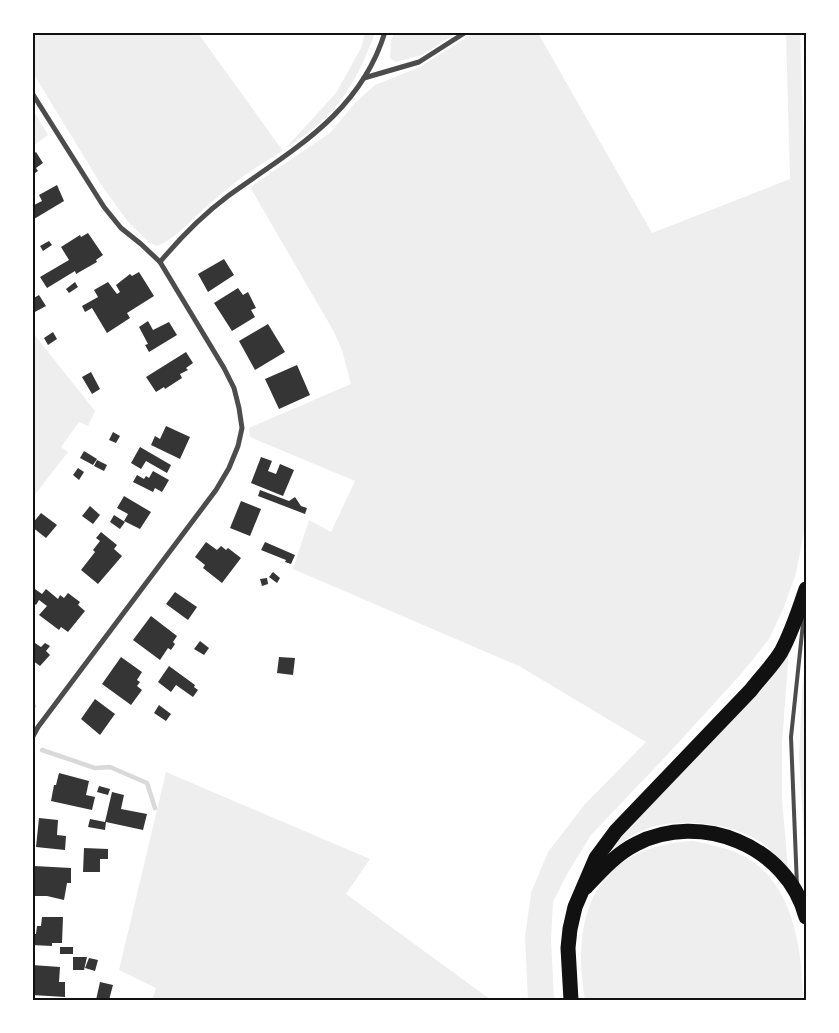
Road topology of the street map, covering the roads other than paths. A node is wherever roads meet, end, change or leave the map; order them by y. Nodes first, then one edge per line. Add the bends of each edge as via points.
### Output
1 (385, 32) edge
2 (466, 32) edge
3 (364, 78) junction
4 (32, 93) edge
5 (160, 262) junction
6 (806, 589) edge
7 (806, 594) edge
8 (32, 738) edge
9 (581, 891) junction
10 (798, 895) junction
11 (806, 917) edge
12 (571, 1000) edge

1 - 3 street via 378,54
2 - 3 street via 419,62
3 - 5 street via 321,129 284,159 227,197
4 - 5 street via 104,207 121,228
5 - 8 street via 234,388 242,428 238,446 216,490
6 - 9 highway via 797,616 770,668 616,831 596,858
7 - 10 lane via 791,737
9 - 10 highway via 617,856 635,845 663,834 691,830 749,845 780,871
9 - 12 highway via 568,948
10 - 11 highway

